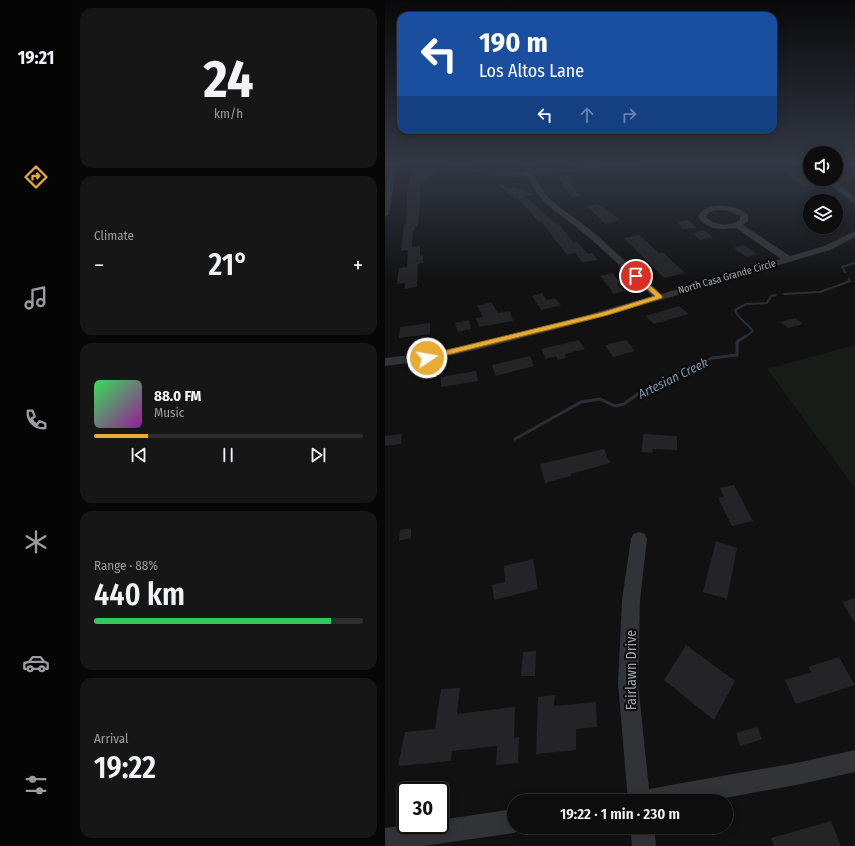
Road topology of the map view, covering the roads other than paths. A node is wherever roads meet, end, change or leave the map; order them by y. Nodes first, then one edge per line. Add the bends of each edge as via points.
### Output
1 (387, 202) edge
2 (550, 202) edge
3 (385, 214) edge
4 (737, 225) junction
5 (855, 233) edge
6 (788, 259) junction
7 (659, 297) junction
8 (385, 362) edge
9 (639, 539) dead end
10 (855, 761) edge
11 (638, 794) edge
12 (686, 794) edge
13 (507, 822) edge
14 (643, 834) edge
15 (385, 840) edge
16 (644, 846) edge

1 - 3 street
2 - 7 street via 589,233
4 - 4 street via 715,225 704,220 702,214 716,208 735,210 745,218 745,221
4 - 6 street
5 - 6 street, North Casa Grande Circle via 827,248
6 - 7 street, North Casa Grande Circle
7 - 8 street, North Casa Grande Circle via 606,314 459,351 427,358
9 - 11 street, Fairlawn Drive via 631,600 628,683
10 - 12 street
13 - 15 street
14 - 16 street

